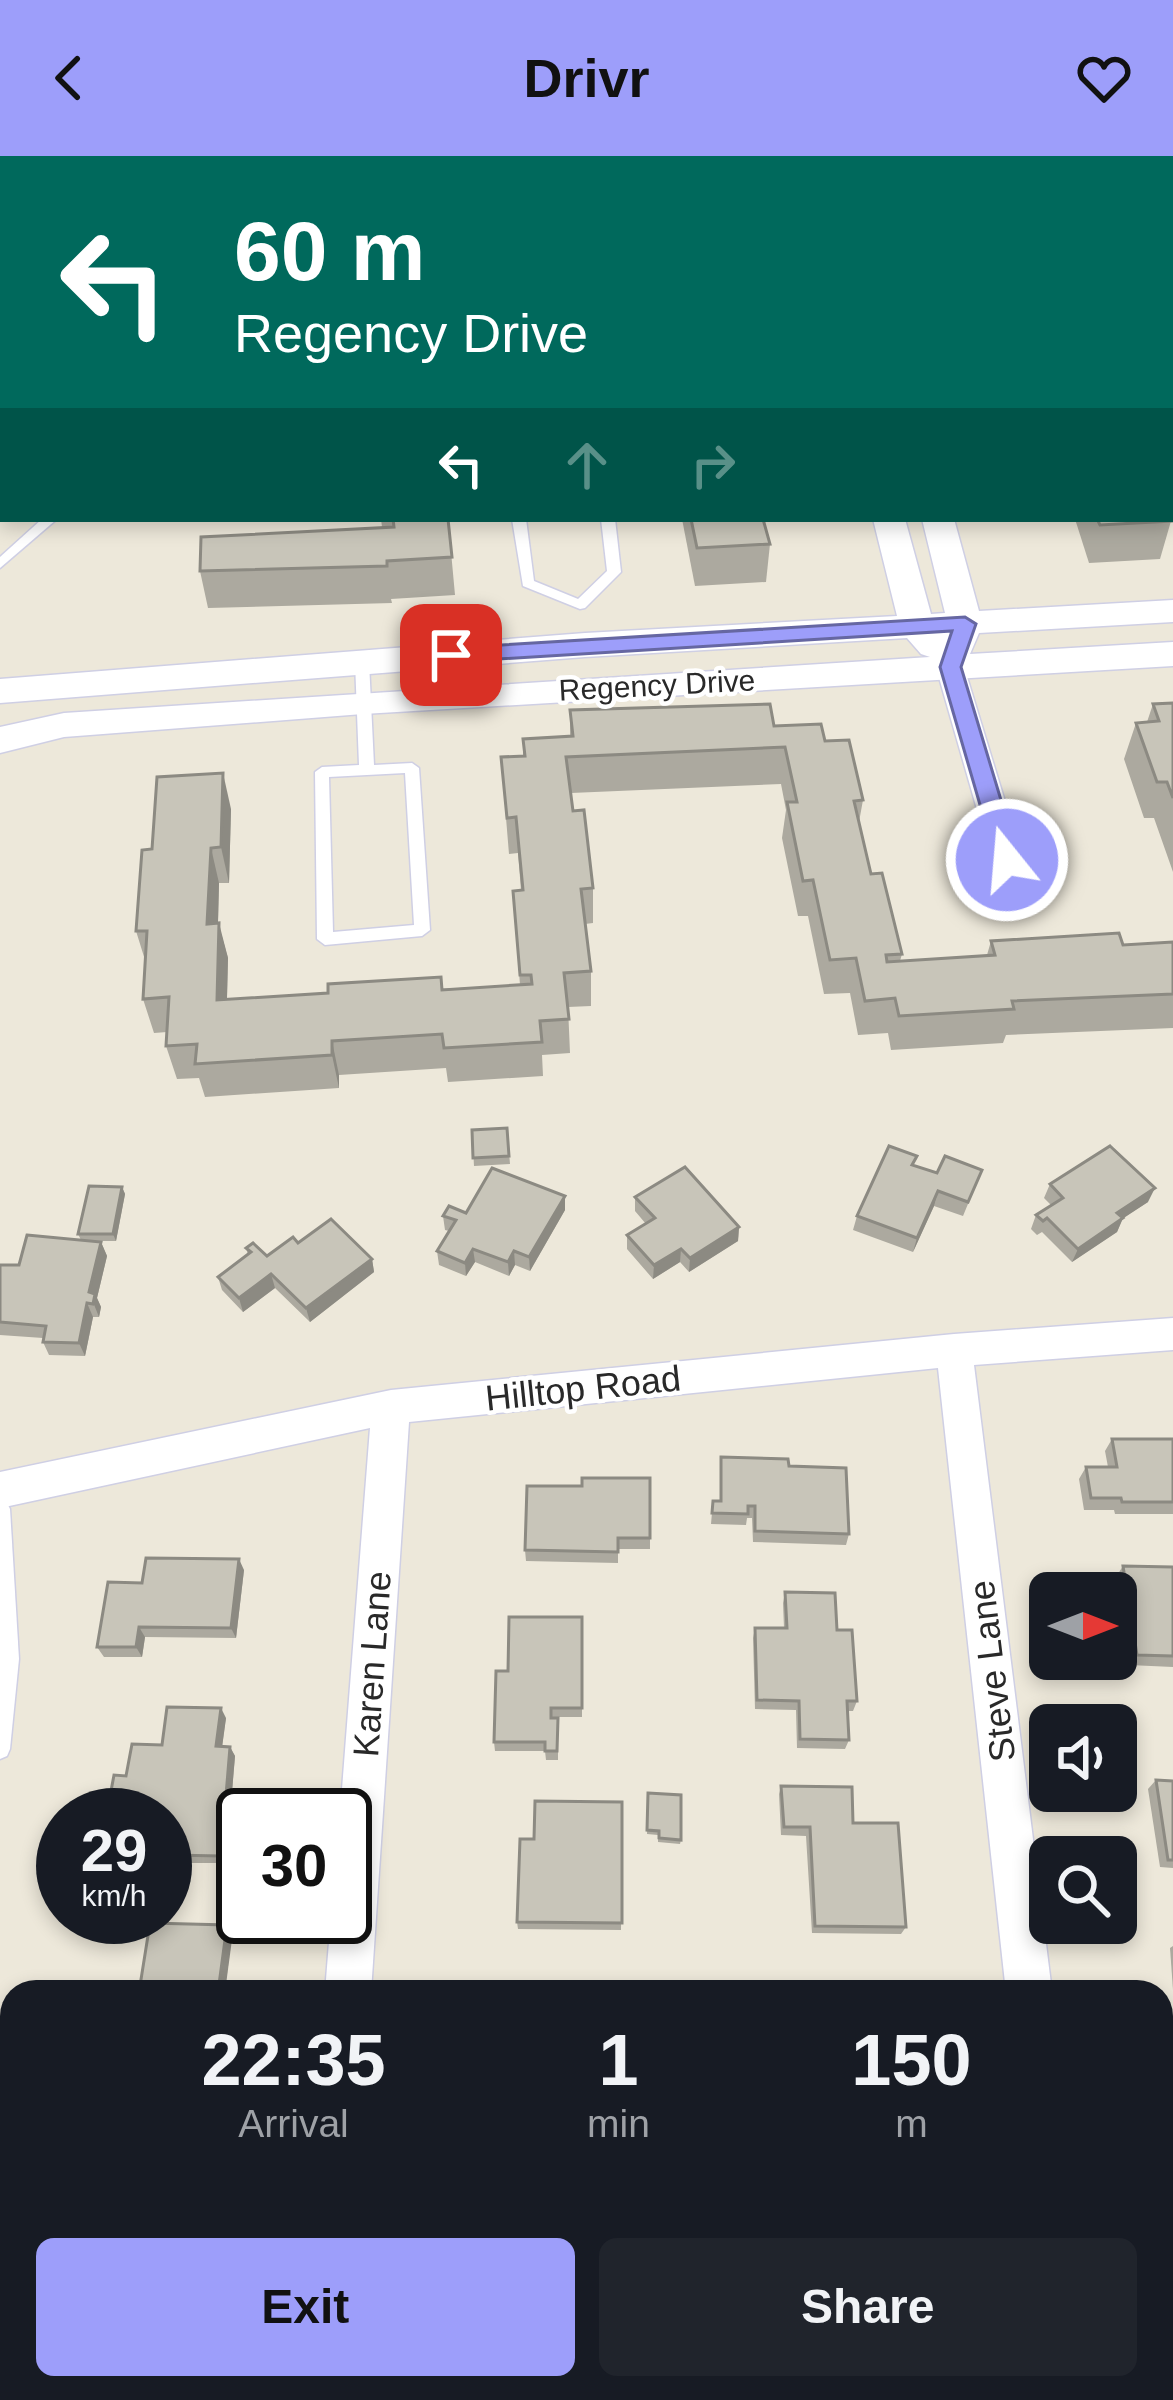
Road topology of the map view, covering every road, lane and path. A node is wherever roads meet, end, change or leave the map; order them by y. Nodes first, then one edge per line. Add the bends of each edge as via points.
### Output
1 (47, 522) edge
2 (519, 522) edge
3 (608, 522) edge
4 (890, 522) edge
5 (939, 522) edge
6 (0, 564) edge
7 (580, 605) junction
8 (1173, 611) edge
9 (965, 624) junction
10 (917, 627) junction
11 (585, 645) junction
12 (1173, 654) edge
13 (362, 662) junction
14 (950, 667) junction
15 (0, 691) edge
16 (363, 702) junction
17 (0, 740) edge
18 (368, 770) junction
19 (1020, 903) dead end
20 (1173, 1334) edge
21 (954, 1350) junction
22 (391, 1407) junction
23 (0, 1490) edge
24 (0, 1509) edge
25 (5, 1618) edge
26 (0, 1749) edge
27 (349, 1980) edge
28 (1029, 1980) edge

1 - 6 lane
2 - 7 lane via 528,583
3 - 7 lane via 614,572
4 - 10 street
5 - 9 street
7 - 11 lane
8 - 9 street, Regency Drive
9 - 10 street, Regency Drive
9 - 14 street
10 - 11 street, Regency Drive
10 - 14 street
11 - 13 street, Regency Drive
12 - 14 street, Regency Drive
13 - 15 street, Regency Drive
13 - 16 lane
14 - 16 street, Regency Drive
14 - 19 street
16 - 17 street, Regency Drive via 64,724
16 - 18 lane
18 - 18 lane via 322,772 325,939 422,930 412,768
20 - 21 street, Hilltop Road
21 - 22 street, Hilltop Road
21 - 28 street, Steve Lane
22 - 23 street, Hilltop Road
22 - 27 street, Karen Lane
24 - 25 lane
25 - 26 lane via 8,1706

